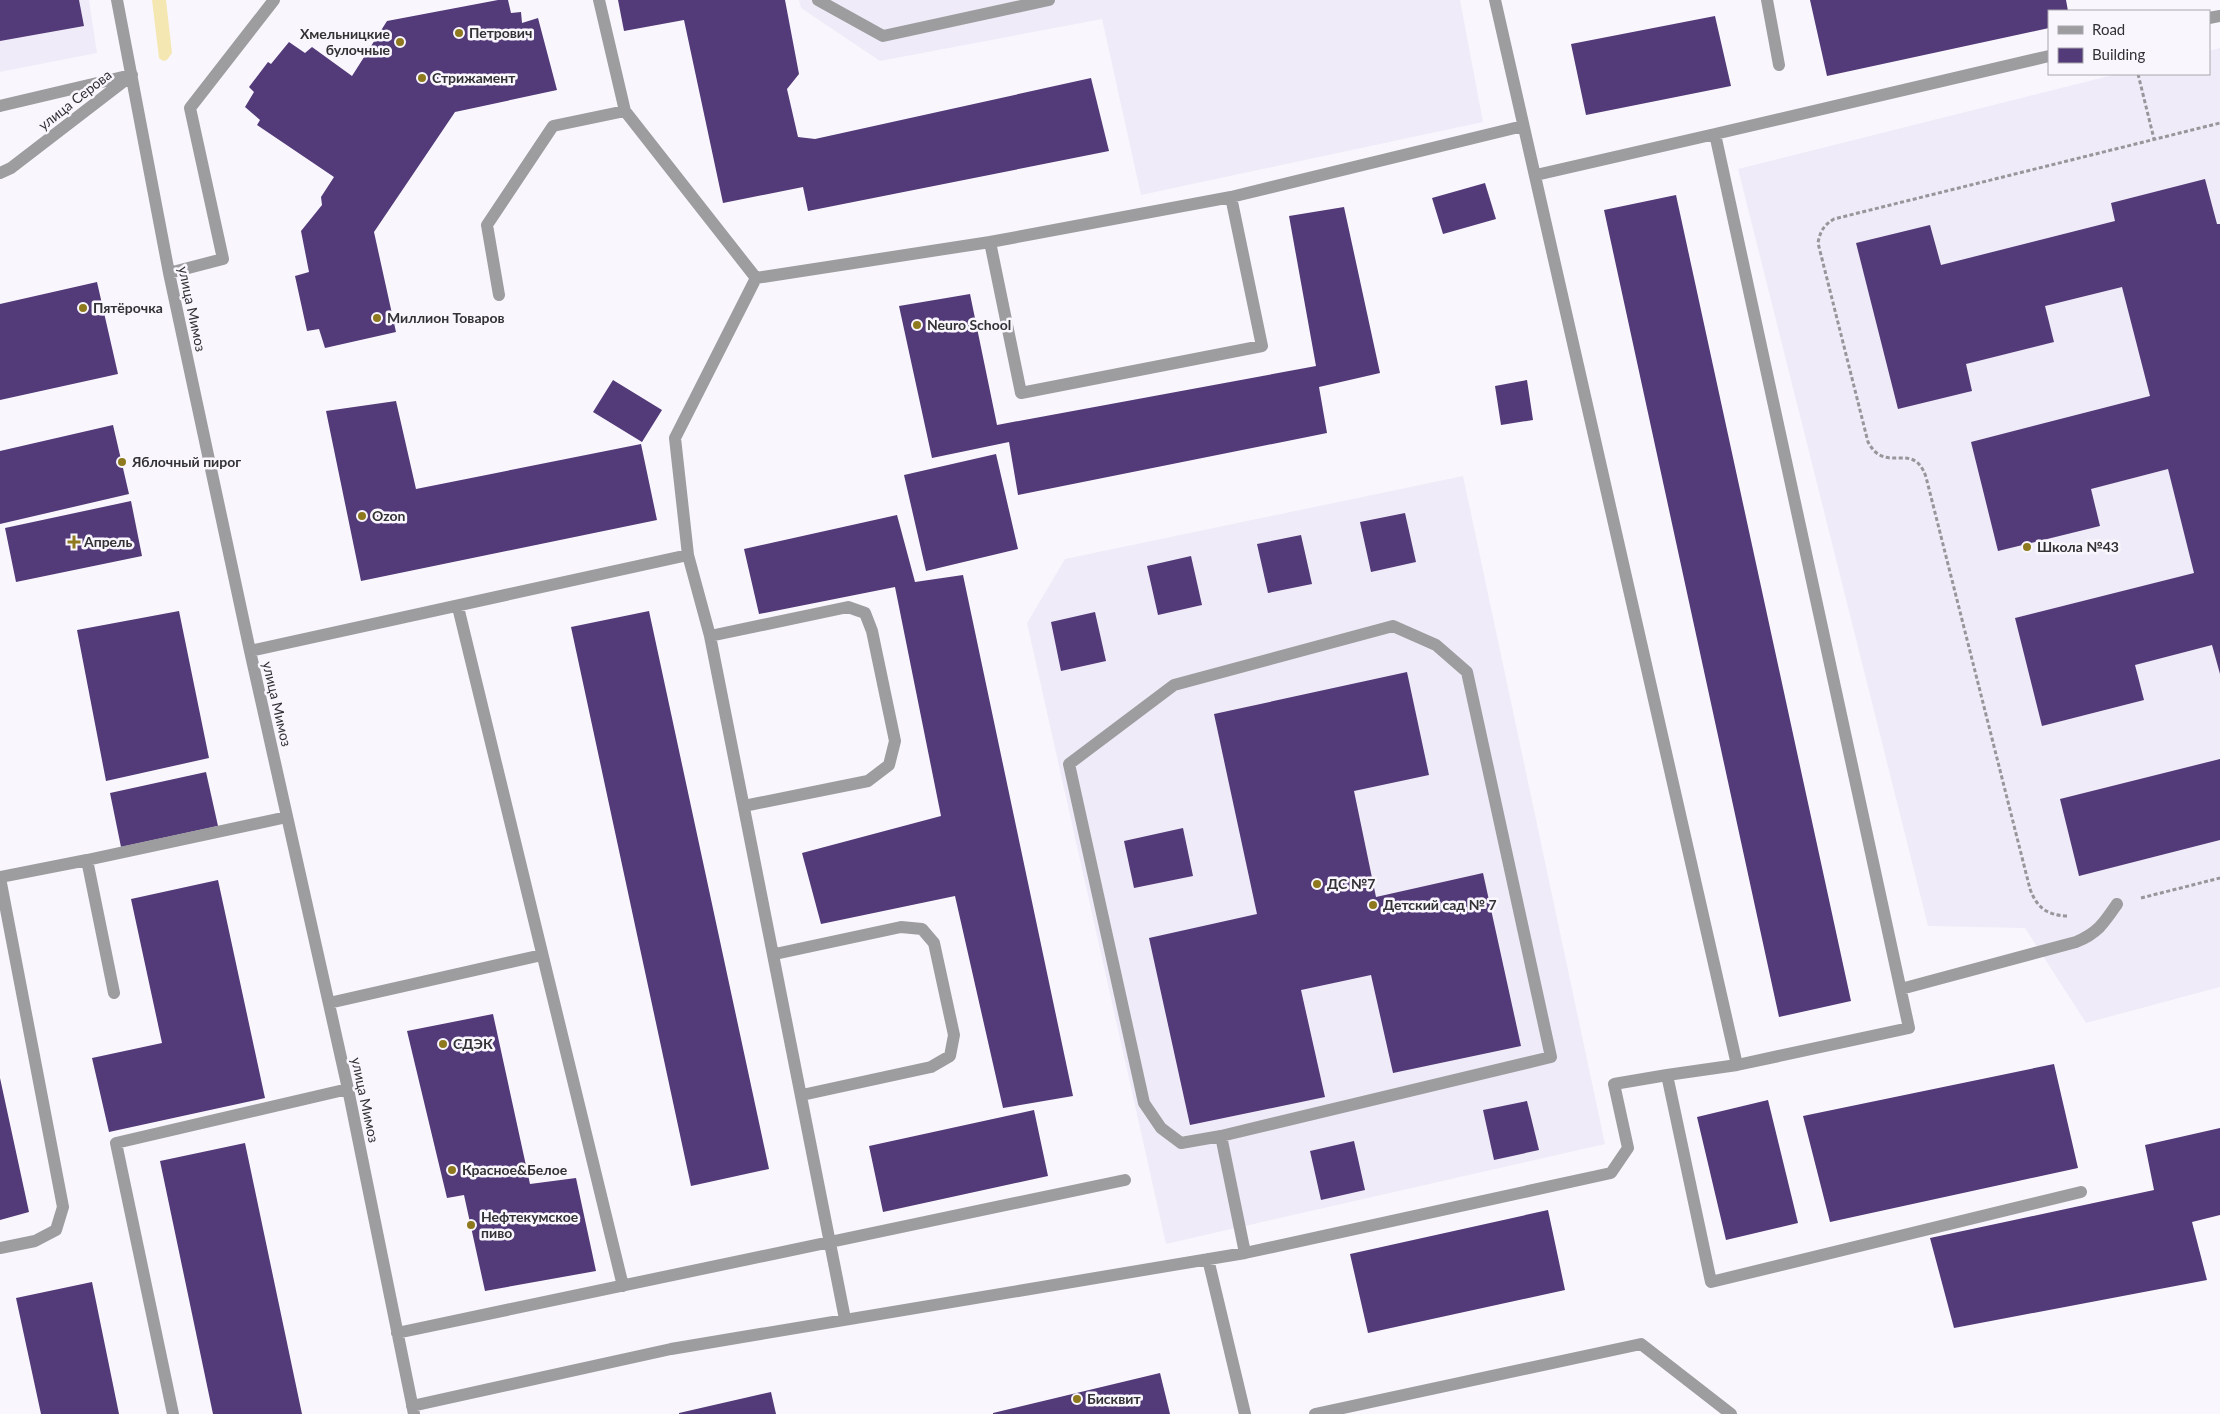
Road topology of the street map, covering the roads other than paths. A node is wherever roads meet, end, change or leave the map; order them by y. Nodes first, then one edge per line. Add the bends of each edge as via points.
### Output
1 (117, 0) edge
2 (274, 0) edge
3 (599, 0) edge
4 (818, 0) edge
5 (1050, 0) edge
6 (1495, 0) edge
7 (1767, 0) edge
8 (2048, 56) edge
9 (1779, 65) dead end
10 (132, 75) junction
11 (0, 106) edge
12 (625, 111) junction
13 (1522, 126) junction
14 (1715, 134) junction
15 (0, 174) edge
16 (1536, 175) junction
17 (1231, 197) junction
18 (990, 242) junction
19 (169, 273) junction
20 (756, 278) junction
21 (499, 295) dead end
22 (688, 555) junction
23 (458, 607) junction
24 (710, 636) junction
25 (250, 651) junction
26 (744, 806) junction
27 (287, 817) junction
28 (87, 860) junction
29 (0, 877) edge
30 (2117, 904) road end
31 (775, 954) junction
32 (542, 955) junction
33 (1901, 989) junction
34 (114, 993) dead end
35 (328, 1003) junction
36 (1737, 1066) junction
37 (1667, 1075) junction
38 (348, 1089) junction
39 (802, 1095) junction
40 (1221, 1136) junction
41 (1126, 1180) dead end
42 (2081, 1192) dead end
43 (830, 1242) junction
44 (0, 1248) edge
45 (1245, 1253) junction
46 (1208, 1260) junction
47 (623, 1286) junction
48 (845, 1320) junction
49 (398, 1333) junction
50 (413, 1410) edge
51 (173, 1414) edge
52 (1245, 1414) edge
53 (1315, 1414) edge
54 (1731, 1414) edge

1 - 10 street, улица Мимоз
2 - 19 street via 190,108 223,259
3 - 12 street
4 - 5 street via 883,36
6 - 13 street
7 - 9 street
8 - 14 street
10 - 11 street, улица Серова
10 - 15 street, улица Серова
10 - 19 street, улица Мимоз
12 - 20 street
12 - 21 street via 553,126 487,225
13 - 16 street
13 - 17 street
14 - 16 street
14 - 33 street
16 - 36 street
17 - 18 street
17 - 18 street via 1262,346 1021,393
18 - 20 street
19 - 25 street, улица Мимоз
20 - 22 street via 675,438
22 - 23 street
22 - 24 street
23 - 25 street
23 - 32 street
24 - 26 street
24 - 26 street via 848,607 865,613 872,631 895,741 889,765 868,781
25 - 27 street, улица Мимоз
26 - 31 street
27 - 28 street
27 - 35 street, улица Мимоз
28 - 29 street
28 - 34 street
29 - 44 street via 62,1207 56,1230 35,1241
30 - 33 street via 2099,929 2076,942
31 - 39 street
31 - 39 street via 901,927 922,929 934,943 954,1036 950,1056 931,1067
32 - 35 street
32 - 47 street
33 - 36 street via 1909,1028
35 - 38 street, улица Мимоз
36 - 37 street
37 - 42 street via 1711,1282
37 - 45 street via 1614,1084 1628,1148 1611,1173
38 - 49 street, улица Мимоз
38 - 51 street via 116,1143
39 - 43 street
40 - 40 street via 1182,1143 1161,1128 1144,1103 1068,764 1174,685 1393,626 1436,645 1467,672 1551,1056
40 - 45 street
41 - 43 street
43 - 47 street
43 - 48 street
45 - 46 street
46 - 48 street
46 - 52 street
47 - 49 street
48 - 50 street via 670,1349
49 - 50 street, улица Мимоз
53 - 54 street via 1641,1344

